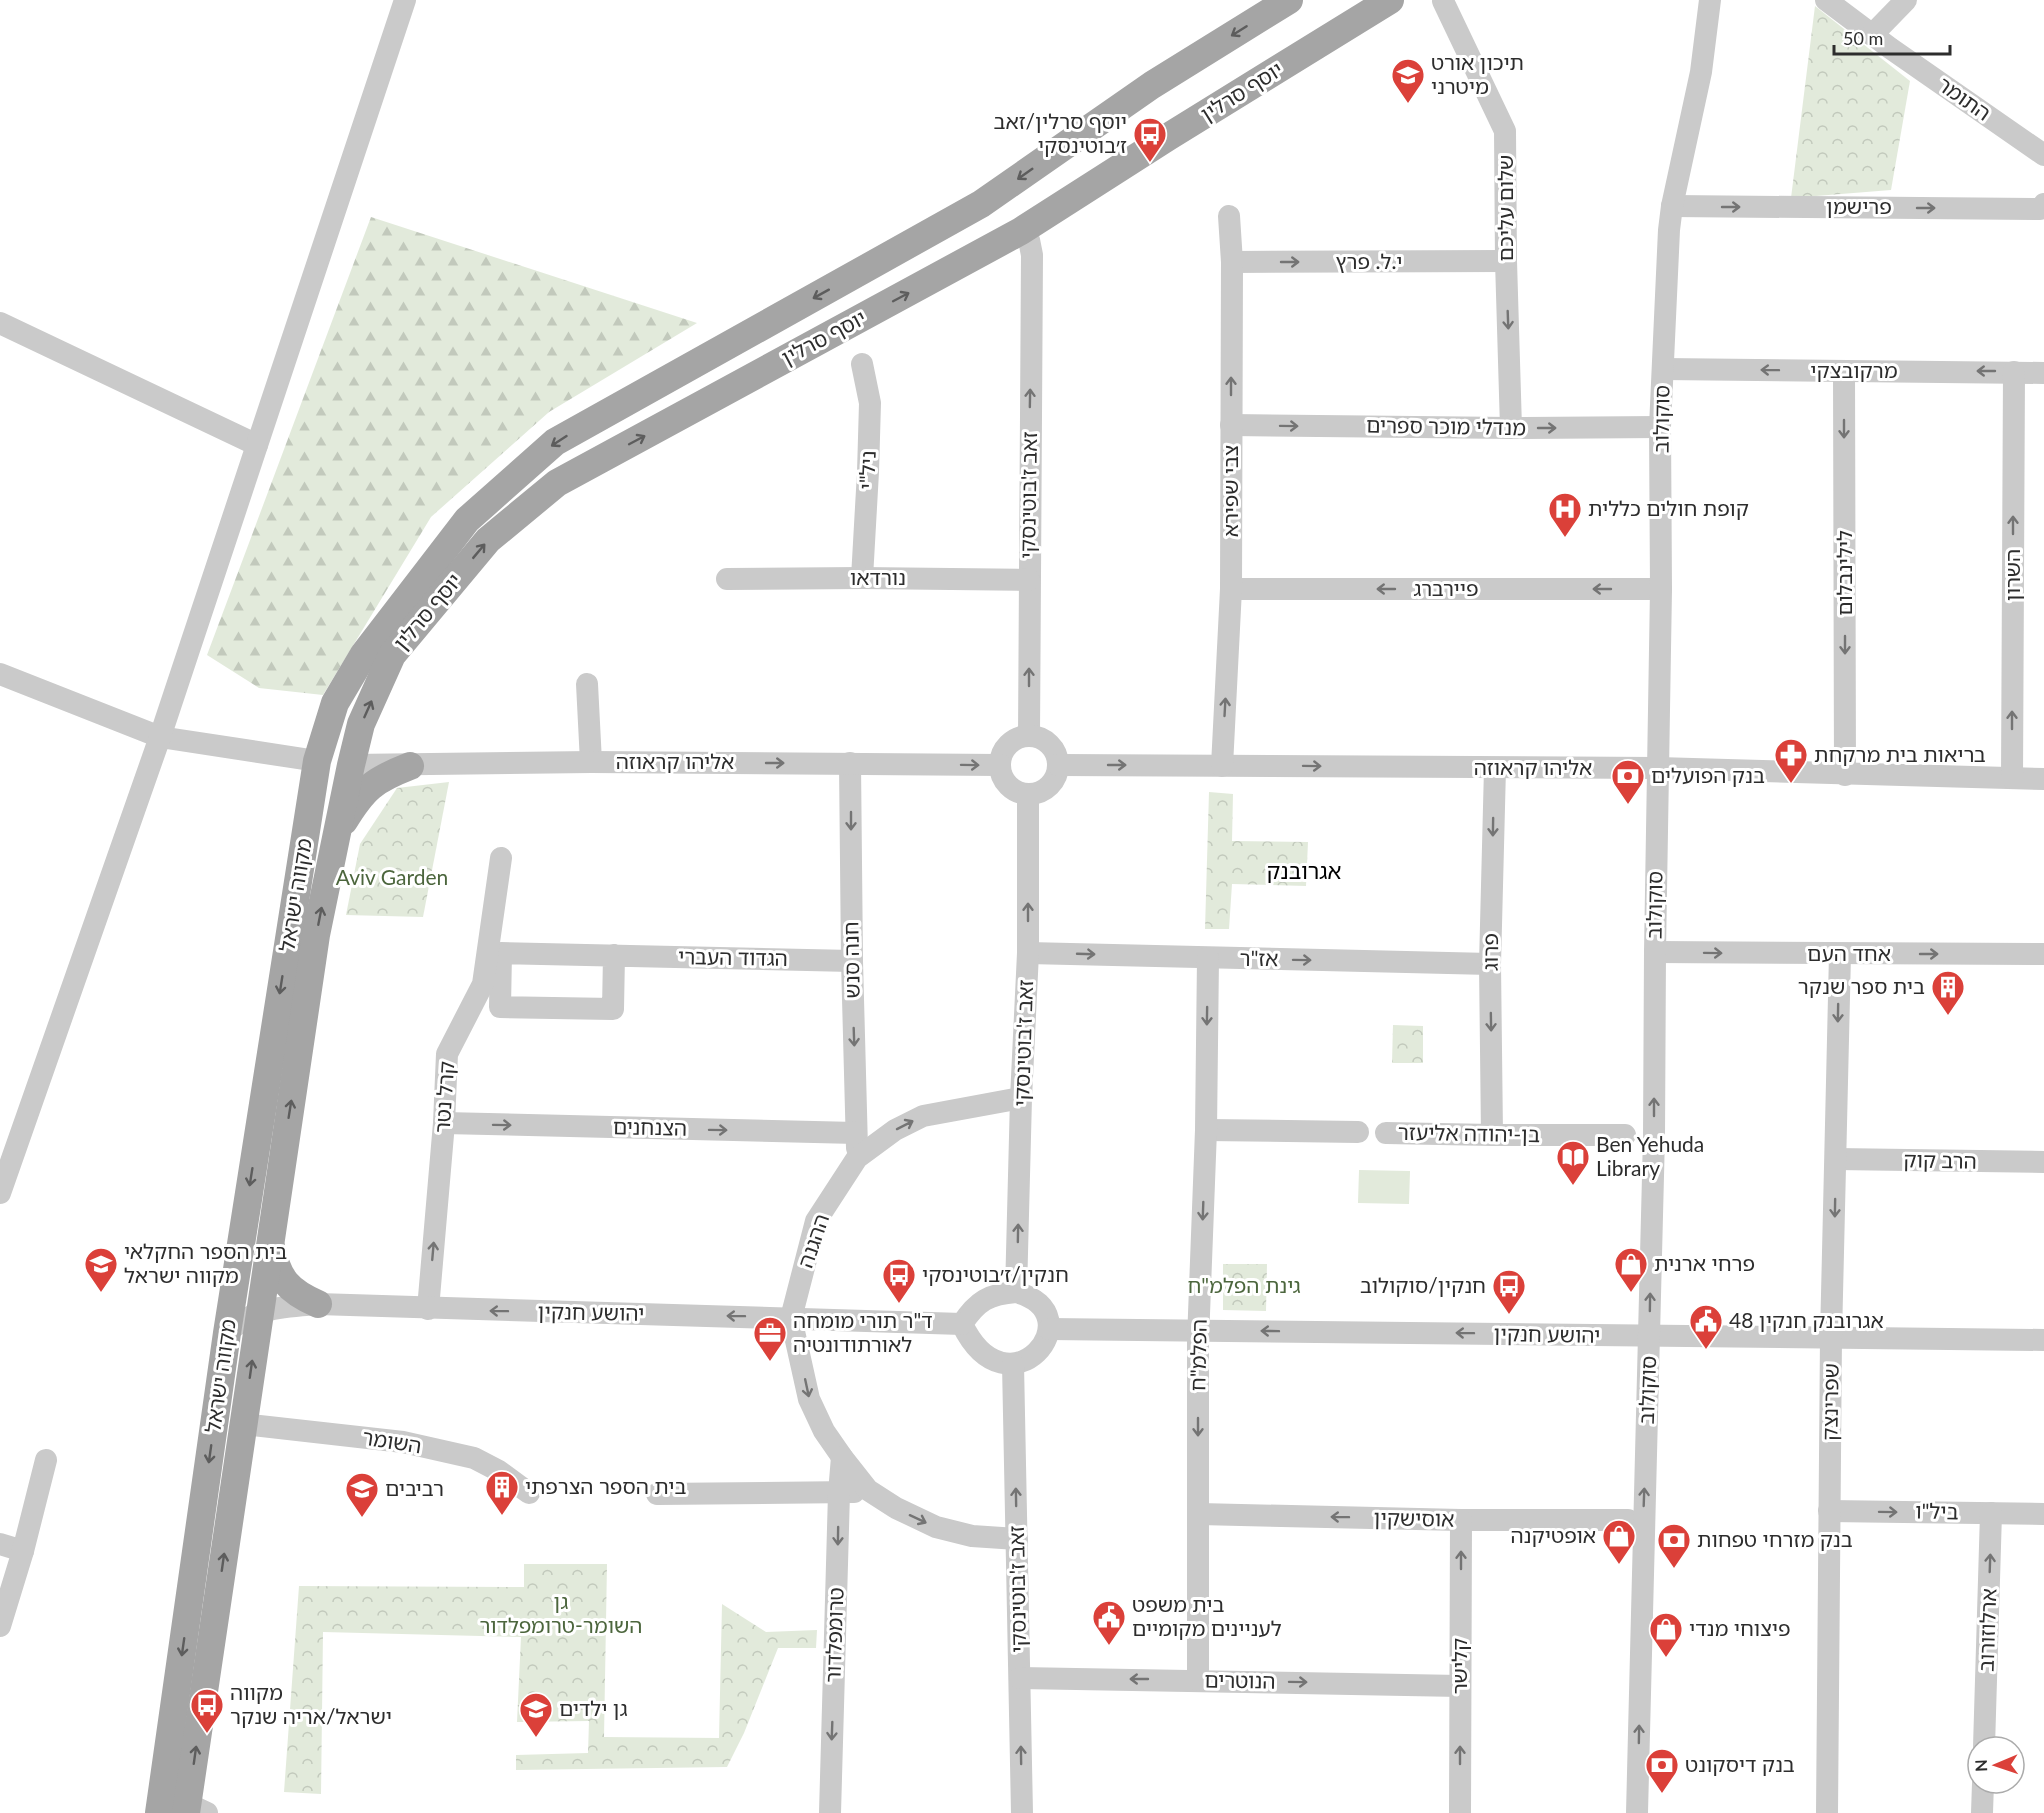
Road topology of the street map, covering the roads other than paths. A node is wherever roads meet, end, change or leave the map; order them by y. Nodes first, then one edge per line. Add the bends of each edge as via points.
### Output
1 (405, 0) edge
2 (1289, 0) edge
3 (1390, 0) edge
4 (1710, 0) edge
5 (1826, 0) edge
6 (1905, 0) edge
7 (1443, 1) edge
8 (1872, 35) junction
9 (2044, 155) edge
10 (981, 204) junction
11 (2044, 204) edge
12 (1672, 206) junction
13 (1229, 216) dead end
14 (1027, 243) junction
15 (1506, 261) junction
16 (1232, 262) junction
17 (0, 323) edge
18 (862, 364) dead end
19 (1663, 369) junction
20 (1844, 370) junction
21 (2014, 372) junction
22 (2044, 373) edge
23 (1231, 425) junction
24 (1660, 427) junction
25 (1511, 428) junction
26 (257, 445) junction
27 (861, 578) junction
28 (727, 579) dead end
29 (1029, 580) junction
30 (1661, 589) junction
31 (1231, 590) junction
32 (0, 674) edge
33 (587, 684) dead end
34 (1029, 736) junction
35 (160, 737) junction
36 (317, 761) junction
37 (591, 762) junction
38 (850, 763) junction
39 (351, 765) junction
40 (1000, 765) junction
41 (1058, 765) junction
42 (1222, 765) junction
43 (410, 766) junction
44 (1495, 768) junction
45 (1658, 768) junction
46 (1845, 775) junction
47 (2012, 778) junction
48 (2044, 779) edge
49 (1028, 795) junction
50 (336, 833) junction
51 (501, 858) dead end
52 (1654, 952) junction
53 (1028, 953) junction
54 (1840, 954) junction
55 (2044, 954) edge
56 (614, 955) junction
57 (1208, 958) junction
58 (852, 961) junction
59 (1490, 964) junction
60 (1021, 1098) junction
61 (444, 1123) junction
62 (1206, 1130) junction
63 (1358, 1132) dead end
64 (856, 1133) junction
65 (1386, 1133) dead end
66 (1625, 1135) dead end
67 (1492, 1136) junction
68 (857, 1158) junction
69 (1836, 1159) junction
70 (2044, 1162) edge
71 (0, 1193) edge
72 (270, 1244) junction
73 (1016, 1292) junction
74 (318, 1304) junction
75 (428, 1309) junction
76 (259, 1312) junction
77 (791, 1318) junction
78 (962, 1324) junction
79 (1049, 1329) junction
80 (1198, 1330) junction
81 (227, 1334) junction
82 (1649, 1336) junction
83 (1831, 1337) junction
84 (2044, 1340) edge
85 (1013, 1364) junction
86 (243, 1424) junction
87 (842, 1457) junction
88 (46, 1460) dead end
89 (868, 1490) junction
90 (530, 1493) dead end
91 (839, 1493) junction
92 (657, 1494) dead end
93 (1829, 1511) junction
94 (1991, 1513) junction
95 (1199, 1514) junction
96 (2044, 1514) edge
97 (1461, 1520) junction
98 (1628, 1520) dead end
99 (1017, 1539) junction
100 (0, 1544) edge
101 (23, 1551) junction
102 (0, 1626) edge
103 (1020, 1678) junction
104 (1198, 1680) junction
105 (1460, 1686) junction
106 (1984, 1735) edge
107 (166, 1770) junction
108 (1983, 1795) edge
109 (193, 1810) edge
110 (159, 1813) edge
111 (830, 1813) edge
112 (1022, 1813) edge
113 (1460, 1813) edge
114 (1637, 1813) edge
115 (1827, 1813) edge
116 (1982, 1813) edge

1 - 26 street
2 -> 10 main road, יוסף סרלין via 1152,85
3 - 14 main road, יוסף סרלין via 1058,208
4 - 12 street, סוקולוב via 1701,72
5 - 8 street, התומר
6 - 8 street
7 - 15 street, שלום עליכם via 1505,131
8 - 9 street, התומר
10 - 14 main road
10 -> 36 main road, יוסף סרלין via 555,442 467,520 364,654 335,703
12 -> 11 street, פרישמן via 2040,208
12 - 19 street, סוקולוב
13 - 16 street, צבי שפירא
29 -> 14 street, זאב ז'בוטינסקי
39 -> 14 main road, יוסף סרלין via 361,724 392,655 488,540 557,483
16 -> 15 street, י.ל. פרץ
15 -> 25 street, שלום עליכם
23 -> 16 street, צבי שפירא
17 - 26 street
18 - 27 street, ניל"י via 870,403
20 -> 19 street, מרקובצקי
19 - 24 street, סוקולוב
21 -> 20 street, מרקובצקי
20 -> 46 street, לילינבלום
21 - 22 street, מרקובצקי
47 -> 21 street, השרון
23 -> 25 street, מנדלי מוכר ספרים
23 - 31 street, צבי שפירא
25 -> 24 street, מנדלי מוכר ספרים
24 - 30 street, סוקולוב
26 - 35 street
27 - 28 street, נורדאו
27 - 29 street, נורדאו
34 -> 29 street, זאב ז'בוטינסקי
30 -> 31 street, פיירברג
30 - 45 street, סוקולוב
42 -> 31 street, צבי שפירא
32 - 35 street
33 - 37 street
34 - 40 street via 1020,737 1005,748
34 - 41 street via 1046,741 1057,756
35 - 36 street
35 - 71 street
36 - 39 main road
36 -> 81 main road, מקווה ישראל
37 -> 38 street, אליהו קראוזה
37 - 43 street, אליהו קראוזה
38 -> 40 street, אליהו קראוזה
38 -> 58 street, חנה סנש
39 - 43 street, אליהו קראוזה
39 - 50 main road, מקווה ישראל
40 - 49 street via 1005,782
41 -> 42 street, אליהו קראוזה
41 - 49 street via 1057,775 1046,789
42 -> 44 street, אליהו קראוזה
43 - 50 main road via 369,787
44 - 45 street, אליהו קראוזה
44 -> 59 street, פרוג
45 - 46 street, אליהו קראוזה
45 - 52 street, סוקולוב
46 - 47 street, אליהו קראוזה
47 - 48 street, אליהו קראוזה
53 -> 49 street, זאב ז'בוטינסקי
72 -> 50 main road, מקווה ישראל via 316,934
51 - 61 street, קרל נטר via 483,984 447,1054
52 -> 54 street, אחד העם
82 -> 52 street, סוקולוב
53 -> 57 street, אז"ר
53 - 60 street, זאב ז'בוטינסקי
54 -> 55 street, אחד העם
54 -> 69 street, שפרינצק
56 - 56 street, הגדוד העברי via 501,953 500,1007 613,1009
56 - 58 street, הגדוד העברי
57 -> 59 street, אז"ר
57 -> 62 street, הפלמ"ח
58 -> 64 street, חנה סנש
59 -> 67 street, פרוג
68 -> 60 street, ההגנה via 923,1116
73 -> 60 street, זאב ז'בוטינסקי
61 -> 64 street, הצנחנים
75 -> 61 street, קרל נטר
62 - 63 street
62 -> 80 street, הפלמ"ח
64 - 68 street, חנה סנש
65 - 67 street, בן-יהודה אליעזר
66 - 67 street, בן-יהודה אליעזר
68 - 77 street, ההגנה via 816,1221
69 - 70 street, הרב קוק
69 -> 83 street, שפרינצק
72 - 74 main road via 278,1274 286,1284 296,1294
72 - 76 main road, מקווה ישראל
73 - 78 street via 983,1299
73 - 79 street via 1037,1300 1049,1318
74 - 75 street, יהושע חנקין
74 - 76 street, יהושע חנקין
77 -> 75 street, יהושע חנקין
76 - 81 street, יהושע חנקין
86 -> 76 main road, מקווה ישראל
77 - 78 street, יהושע חנקין
77 -> 87 street, ההגנה via 809,1399
78 - 85 street via 969,1339 987,1358
79 - 80 street, יהושע חנקין
79 - 85 street via 1035,1354
82 -> 80 street, יהושע חנקין
80 -> 95 street, הפלמ"ח
81 -> 107 main road, מקווה ישראל
82 - 83 street, יהושע חנקין
114 -> 82 street, סוקולוב
83 - 84 street, יהושע חנקין
83 - 93 street, שפרינצק
99 -> 85 street, זאב ז'בוטינסקי
86 - 90 street, השומר via 403,1442 474,1458
109 -> 86 main road, מקווה ישראל
87 - 89 street, ההגנה
87 - 91 street, טרומפלדור
88 - 101 street
89 - 91 street
89 -> 99 street, ההגנה via 936,1527 972,1536
91 - 92 street
91 -> 111 street, טרומפלדור
93 -> 94 street, ביל"ו
93 - 115 street, שפרינצק
94 - 96 street, ביל"ו
106 -> 94 street, ארלוזורוב
97 -> 95 street, אוסישקין
95 - 104 street, הפלמ"ח
97 - 98 street, אוסישקין
105 -> 97 street, קלישר
99 - 103 street, זאב ז'בוטינסקי
100 - 101 street
101 - 102 street
104 -> 103 street, הנוטרים
112 -> 103 street, זאב ז'בוטינסקי
104 -> 105 street, הנוטרים
113 -> 105 street, קלישר
107 - 109 street via 168,1782
107 - 110 main road, מקווה ישראל
108 - 116 street

